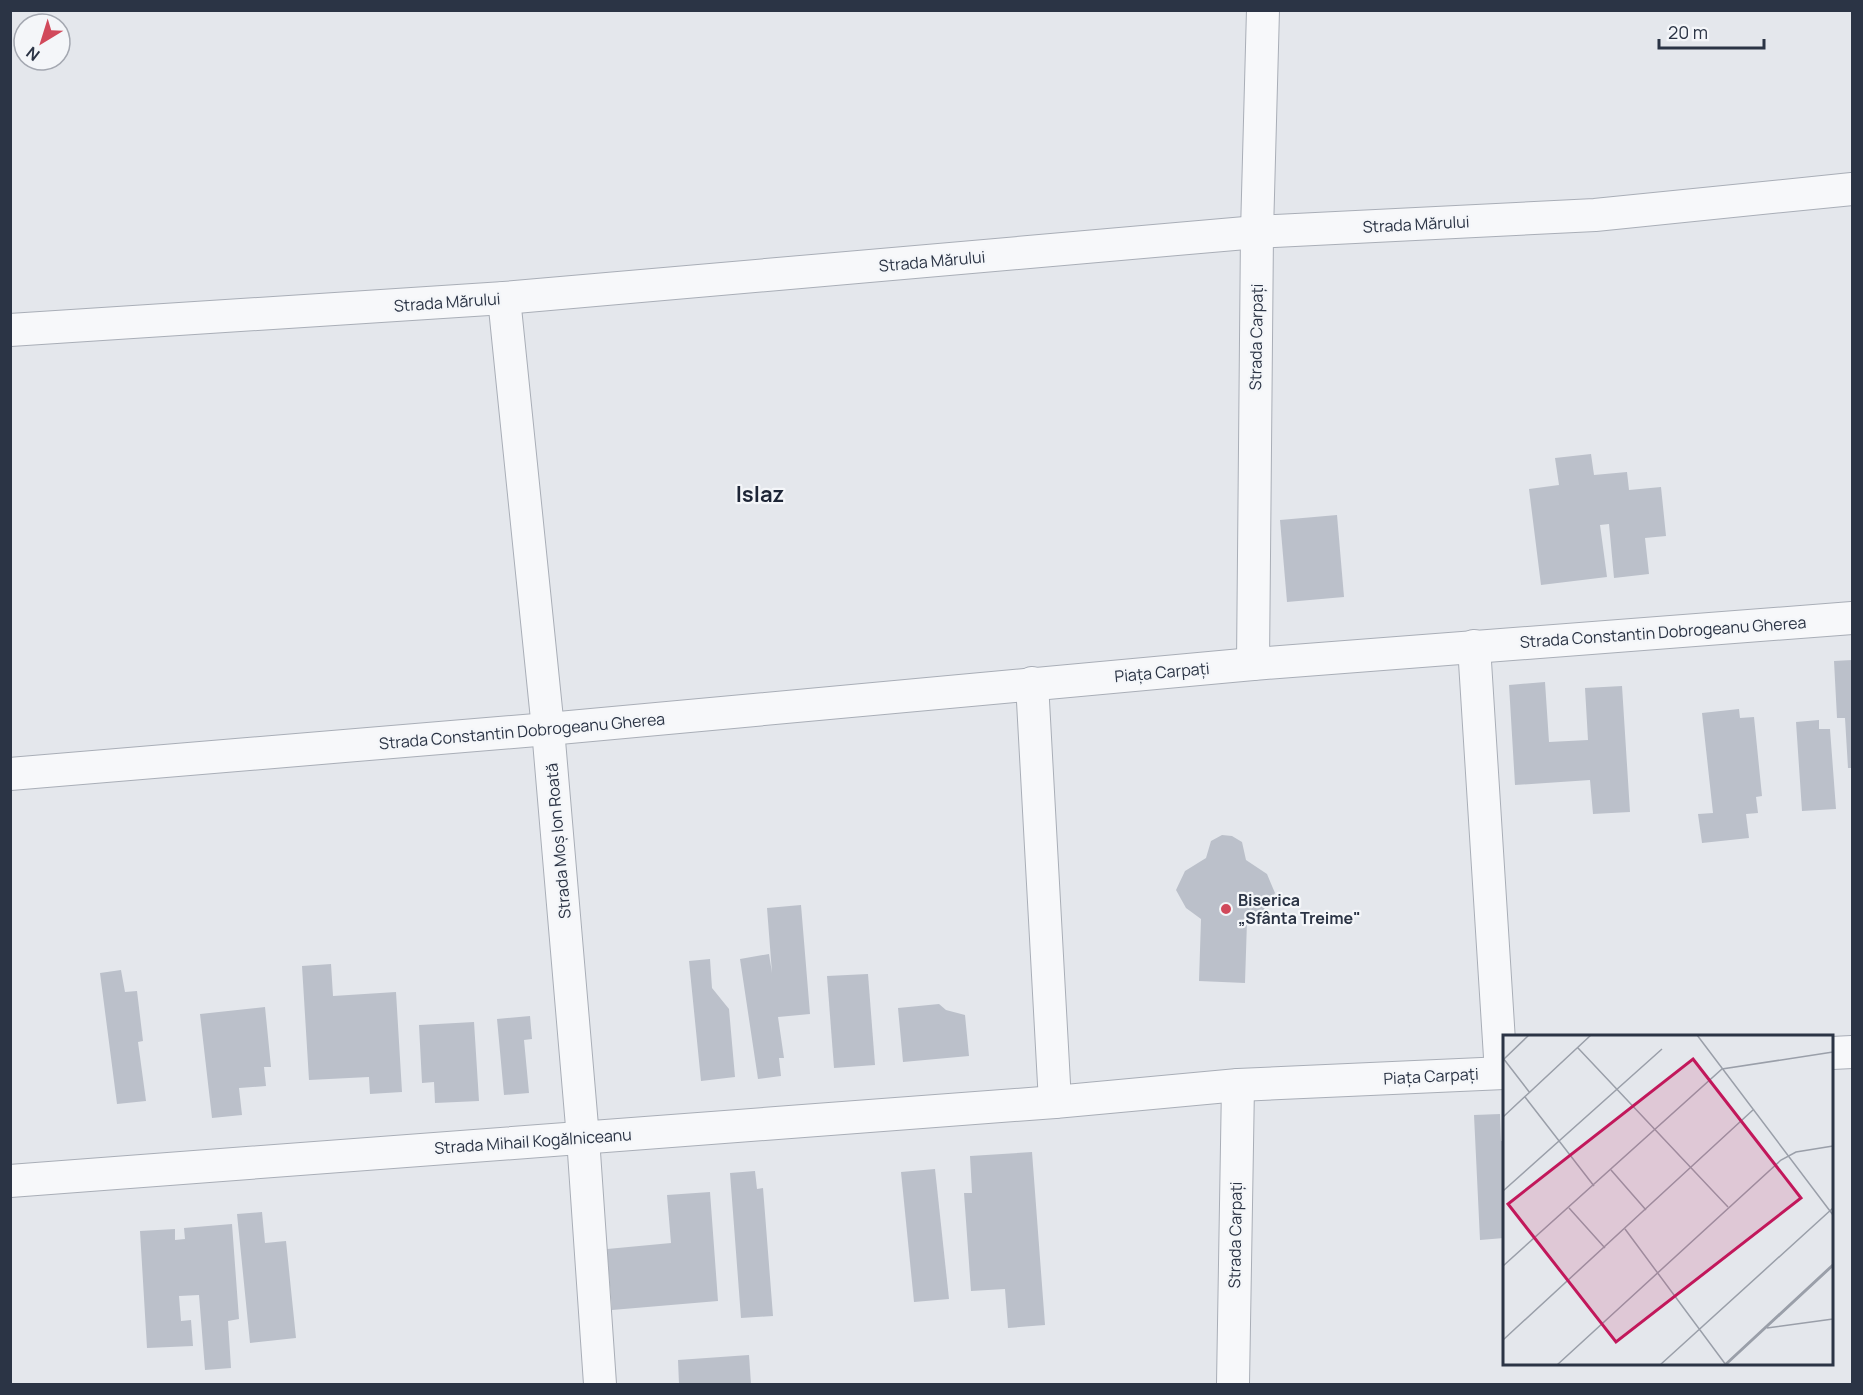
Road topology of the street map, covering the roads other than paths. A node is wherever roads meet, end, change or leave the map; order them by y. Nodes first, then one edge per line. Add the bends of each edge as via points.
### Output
1 (1263, 10) edge
2 (1852, 189) edge
3 (1257, 232) junction
4 (504, 298) junction
5 (10, 330) edge
6 (1852, 618) edge
7 (1474, 646) junction
8 (1253, 664) junction
9 (1032, 683) junction
10 (548, 729) junction
11 (10, 774) edge
12 (1852, 1052) edge
13 (1833, 1053) edge
14 (1503, 1073) edge
15 (1238, 1085) junction
16 (1056, 1102) junction
17 (583, 1138) junction
18 (10, 1180) edge
19 (600, 1384) edge
20 (1233, 1384) edge

1 - 3 street, Strada Carpați
2 - 3 street, Strada Mărului via 1595,215
3 - 4 street, Strada Mărului
3 - 8 street, Strada Carpați
4 - 5 street, Strada Mărului
4 - 10 street, Strada Moș Ion Roată
6 - 7 street, Strada Constantin Dobrogeanu Gherea
7 - 8 street, Piața Carpați
7 - 14 street, Piața Carpați
8 - 9 street, Piața Carpați
9 - 10 street, Strada Constantin Dobrogeanu Gherea
9 - 16 street
10 - 11 street, Strada Constantin Dobrogeanu Gherea
10 - 17 street, Strada Moș Ion Roată
12 - 13 street
14 - 15 street, Piața Carpați
15 - 16 street, Piața Carpați
15 - 20 street, Strada Carpați
16 - 17 street, Strada Mihail Kogălniceanu
17 - 18 street, Strada Mihail Kogălniceanu
17 - 19 street, Strada Moș Ion Roată

